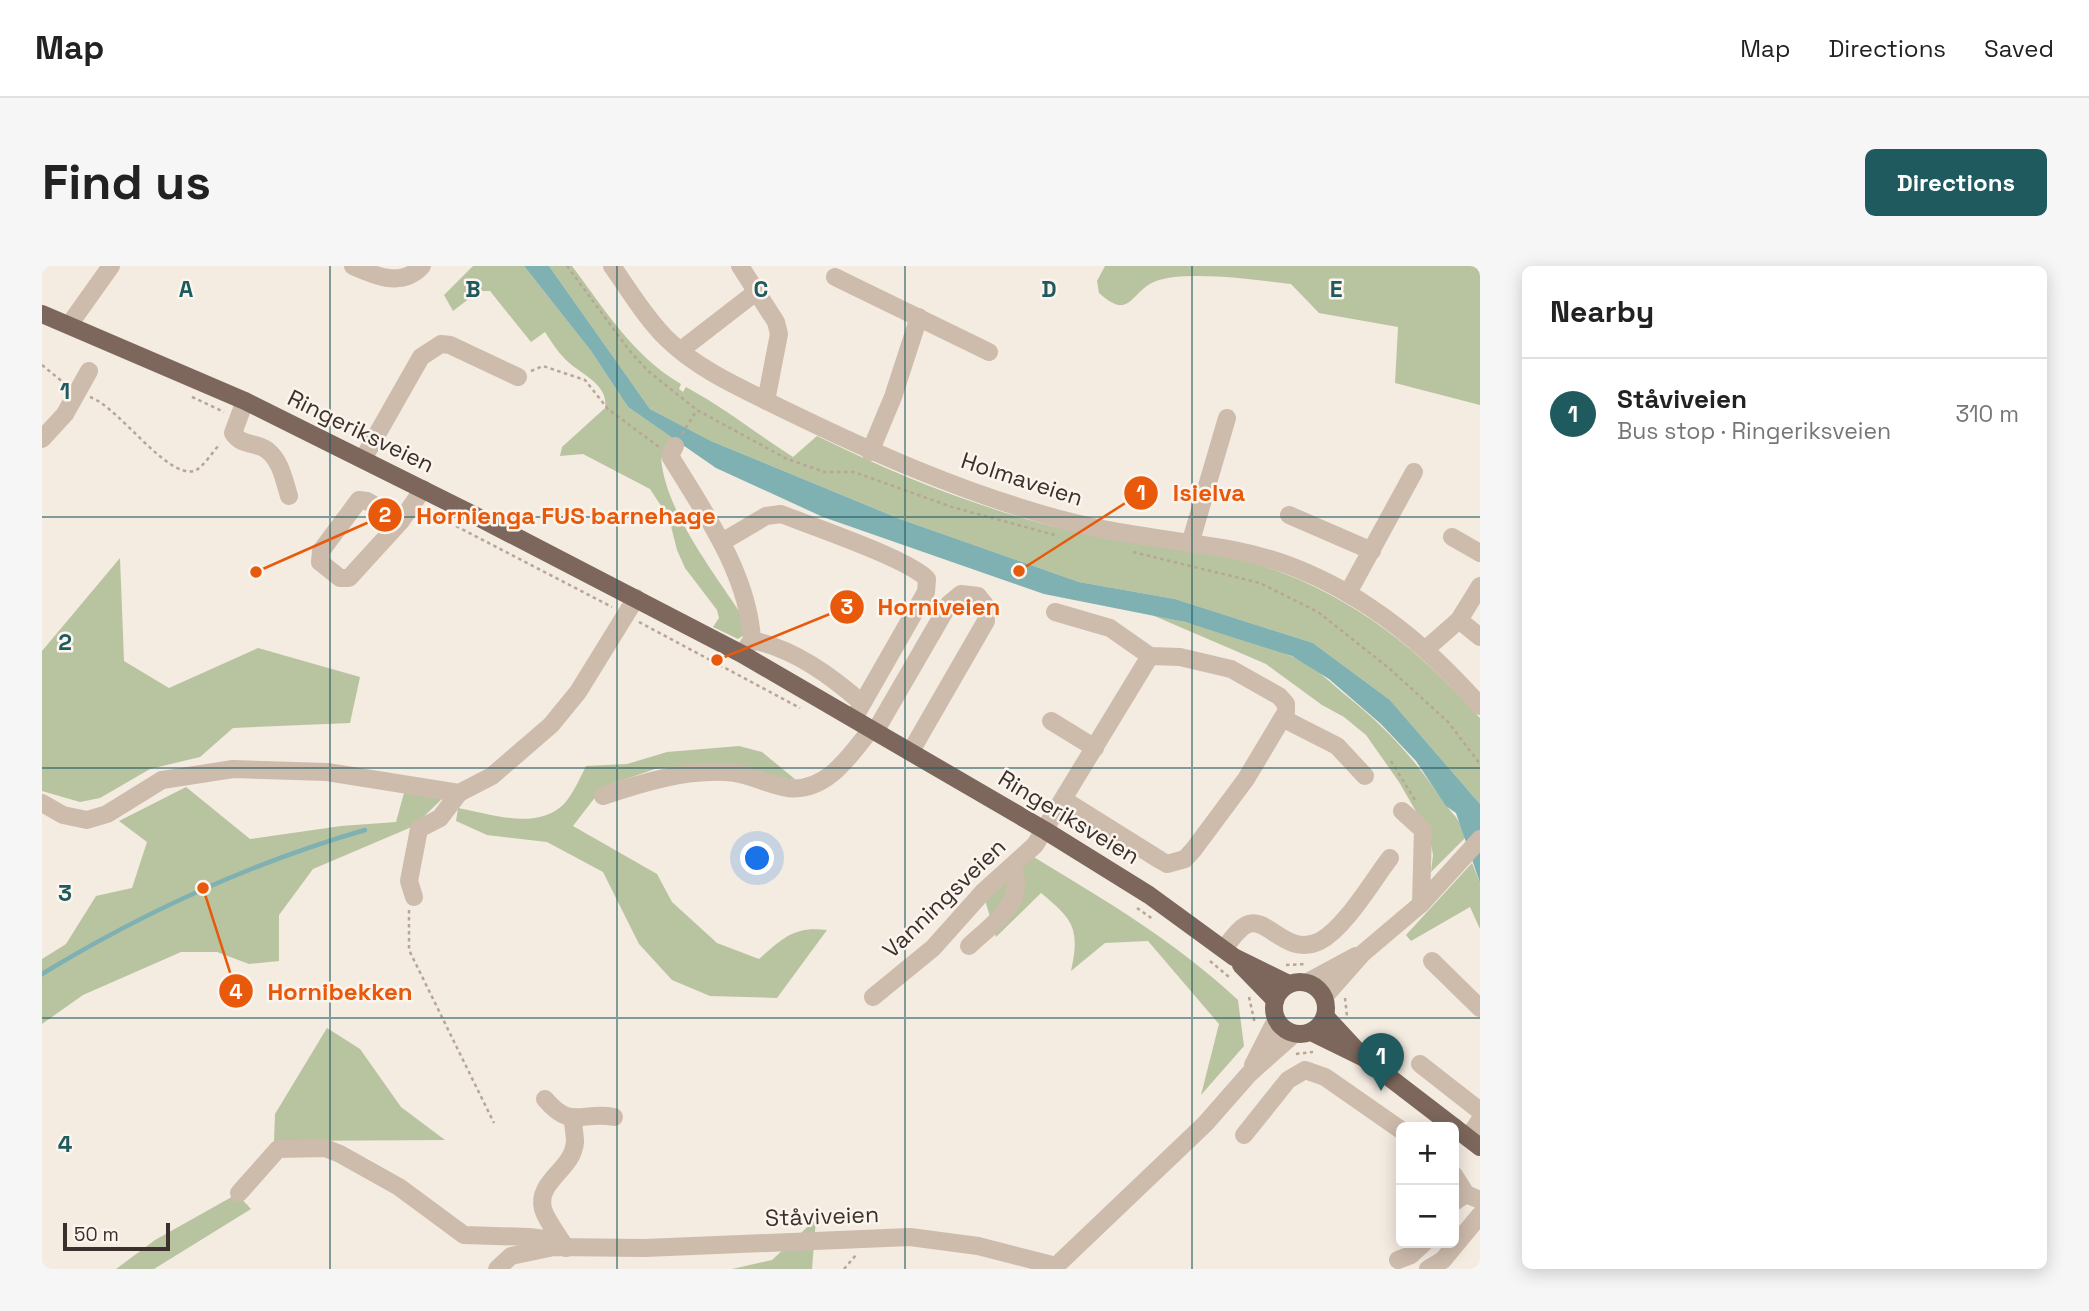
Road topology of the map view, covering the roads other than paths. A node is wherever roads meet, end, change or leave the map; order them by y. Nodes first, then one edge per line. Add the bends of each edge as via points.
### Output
1 (111, 266) edge
2 (353, 266) edge
3 (422, 266) edge
4 (612, 266) edge
5 (740, 266) edge
6 (835, 277) dead end
7 (756, 292) junction
8 (42, 314) edge
9 (919, 317) junction
10 (69, 325) junction
11 (681, 350) junction
12 (989, 352) dead end
13 (89, 371) dead end
14 (518, 377) road end
15 (766, 401) junction
16 (238, 417) junction
17 (1227, 418) dead end
18 (42, 439) edge
19 (672, 451) road end
20 (870, 452) junction
21 (363, 459) junction
22 (1415, 472) dead end
23 (289, 496) dead end
24 (418, 496) junction
25 (1289, 515) dead end
26 (401, 521) junction
27 (1452, 537) dead end
28 (722, 542) junction
29 (1190, 544) junction
30 (1371, 551) junction
31 (1480, 553) edge
32 (1480, 586) edge
33 (1348, 593) junction
34 (636, 598) junction
35 (1055, 612) dead end
36 (1459, 620) junction
37 (1480, 637) edge
38 (747, 647) junction
39 (1426, 649) junction
40 (1150, 656) junction
41 (1480, 706) edge
42 (858, 710) junction
43 (1283, 719) junction
44 (1051, 721) dead end
45 (874, 729) junction
46 (1095, 748) junction
47 (911, 751) junction
48 (1366, 776) dead end
49 (459, 793) junction
50 (603, 796) dead end
51 (1064, 800) junction
52 (42, 803) edge
53 (1404, 813) road end
54 (1046, 831) junction
55 (1480, 839) edge
56 (1390, 858) dead end
57 (1012, 868) junction
58 (414, 897) road end
59 (1421, 904) junction
60 (969, 946) dead end
61 (1229, 953) junction
62 (1362, 954) junction
63 (1432, 961) dead end
64 (1298, 983) junction
65 (873, 997) dead end
66 (1324, 997) junction
67 (1275, 1000) junction
68 (1480, 1008) edge
69 (1325, 1016) junction
70 (1276, 1020) junction
71 (1303, 1033) junction
72 (1364, 1058) junction
73 (1420, 1064) dead end
74 (1249, 1074) junction
75 (545, 1098) dead end
76 (1480, 1111) edge
77 (614, 1117) dead end
78 (573, 1119) junction
79 (1480, 1120) edge
80 (1396, 1127) edge
81 (1244, 1135) dead end
82 (1464, 1135) edge
83 (239, 1193) dead end
84 (1477, 1224) edge
85 (560, 1247) junction
86 (1419, 1248) edge
87 (1398, 1260) dead end
88 (1056, 1267) edge
89 (497, 1269) edge
90 (1428, 1269) edge

1 - 10 street
2 - 3 street via 383,279 402,277
4 - 11 street, Holmaveien via 647,316
5 - 7 street
6 - 9 street
7 - 11 street
7 - 15 street via 779,334
8 - 10 main road, Ringeriksveien
9 - 12 street
9 - 20 street
10 - 16 main road, Ringeriksveien
11 - 15 street, Holmaveien via 722,379
13 - 18 street via 65,414
14 - 21 street via 450,345 432,348 421,357
15 - 20 street, Holmaveien
16 - 21 main road, Ringeriksveien
16 - 23 street via 236,439 266,449 281,469
17 - 29 street
19 - 28 street
20 - 29 street, Holmaveien via 1063,520
21 - 24 main road, Ringeriksveien
22 - 30 street
24 - 26 street
24 - 34 main road, Ringeriksveien
25 - 30 street
26 - 26 street via 349,578 340,578 320,562 321,551 359,500 367,500
27 - 31 street
28 - 38 street via 751,615
28 - 42 street via 766,516 780,514 921,572 927,579 926,592
29 - 33 street, Holmaveien via 1237,551 1296,569
30 - 33 street
32 - 36 street
33 - 39 street, Holmaveien
34 - 38 main road, Ringeriksveien
34 - 49 street via 578,692 551,725 492,776
35 - 40 street via 1110,628
36 - 37 street
36 - 39 street
38 - 42 main road, Ringeriksveien
38 - 42 street via 773,645 812,665
39 - 41 street, Holmaveien
40 - 43 street via 1180,657 1231,669 1279,696 1286,704
40 - 46 street, Vanningsveien
42 - 45 main road, Ringeriksveien
43 - 48 street via 1337,746
43 - 51 street via 1194,849 1176,862 1160,860
44 - 46 street
45 - 47 main road, Ringeriksveien
45 - 47 street via 948,604 961,594 978,596 986,606 986,621
45 - 50 street via 828,778 805,787 787,788 742,772 720,772 669,778
46 - 51 street, Vanningsveien
47 - 54 main road, Ringeriksveien
49 - 52 street via 327,772 233,769 162,780 107,814 87,820 63,815
49 - 58 street via 440,818 419,829 409,881
51 - 54 street, Vanningsveien
53 - 59 street via 1423,830
54 - 57 street, Vanningsveien
54 - 61 main road, Ringeriksveien via 1149,895
55 - 59 street
56 - 61 street via 1322,940 1292,945 1256,923 1244,926
57 - 60 street via 1019,881 1009,908
57 - 65 street, Vanningsveien via 983,892 933,948
59 - 62 street
61 - 64 main road, Ringeriksveien
61 - 67 main road, Ringeriksveien
62 - 64 street
62 - 66 street
63 - 68 street
64 - 66 main road via 1316,988
64 - 67 main road
66 - 69 main road
67 - 70 main road
69 - 71 main road
69 - 72 main road
70 - 71 main road
70 - 74 street, Ståviveien
71 - 72 main road
71 - 74 street, Ståviveien
72 - 82 main road
73 - 76 street
74 - 88 street, Ståviveien via 1205,1124
75 - 78 street
77 - 78 street
78 - 85 street via 575,1143 541,1199
79 - 82 street
80 - 81 street via 1325,1077 1305,1070 1288,1080
83 - 85 street, Ståviveien via 278,1149 325,1148 399,1187 464,1235 529,1237
84 - 90 street via 1443,1261
85 - 88 street, Ståviveien via 910,1237 978,1246
85 - 89 street, Ståviveien via 511,1256
86 - 87 street

